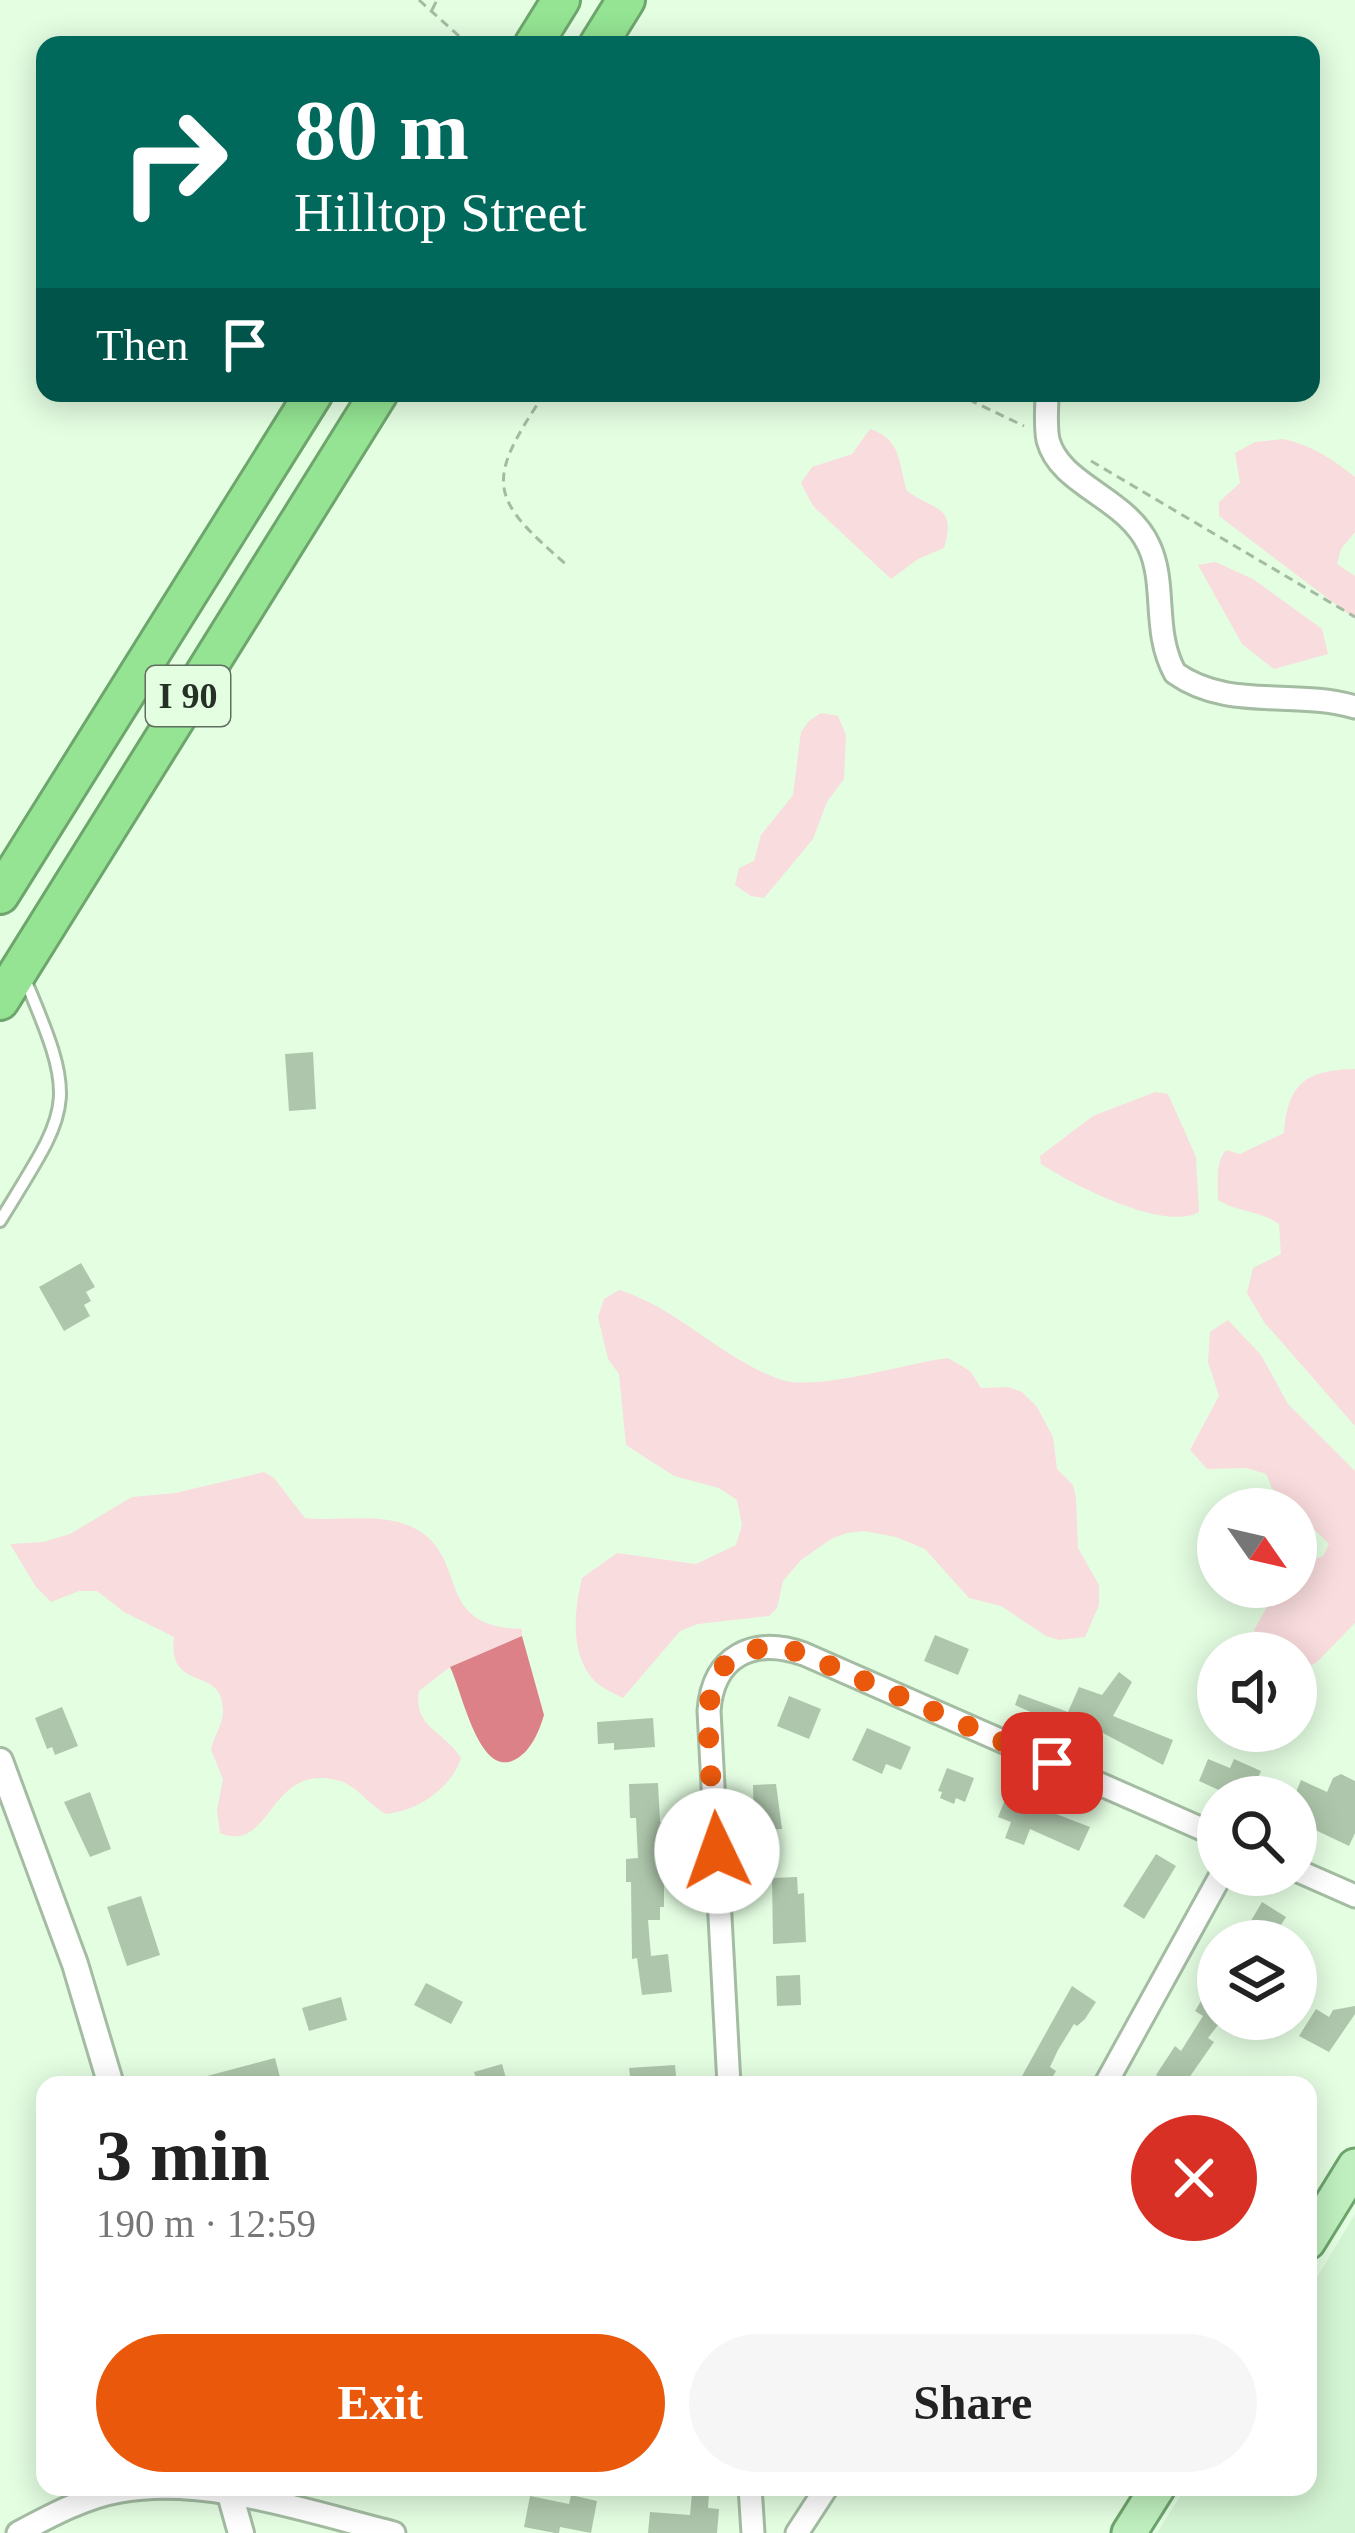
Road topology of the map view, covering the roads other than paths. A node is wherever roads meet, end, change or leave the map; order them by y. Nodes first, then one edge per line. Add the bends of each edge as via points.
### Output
1 (561, 0) edge
2 (626, 0) edge
3 (539, 36) edge
4 (604, 36) edge
5 (308, 402) edge
6 (373, 402) edge
7 (1047, 402) edge
8 (1355, 707) edge
9 (0, 895) edge
10 (20, 969) junction
11 (0, 1001) edge
12 (0, 1221) edge
13 (0, 1761) edge
14 (1197, 1827) edge
15 (1317, 1879) edge
16 (1209, 1896) edge
17 (1355, 1896) edge
18 (108, 2076) edge
19 (729, 2076) edge
20 (1110, 2076) edge
21 (1355, 2165) edge
22 (1317, 2227) edge
23 (105, 2496) edge
24 (230, 2496) edge
25 (249, 2496) edge
26 (750, 2496) edge
27 (821, 2496) edge
28 (1152, 2496) edge
29 (18, 2533) edge
30 (241, 2533) edge
31 (394, 2533) edge
32 (752, 2533) edge
33 (797, 2533) edge
34 (1129, 2533) edge

1 - 3 highway
2 - 4 highway
5 - 9 highway, I 90
6 - 10 highway, I 90
7 - 8 street via 1048,438 1066,469 1122,508 1151,550 1161,635 1175,673 1218,693
10 - 11 highway, I 90
10 - 12 lane via 58,1060 62,1099 52,1136
13 - 18 street
14 - 19 street via 803,1654 764,1647 736,1656 715,1679 710,1711
15 - 17 street
16 - 20 street
21 - 22 main road
23 - 29 street
24 - 30 street
25 - 31 street
26 - 32 street
27 - 33 street
28 - 34 main road

